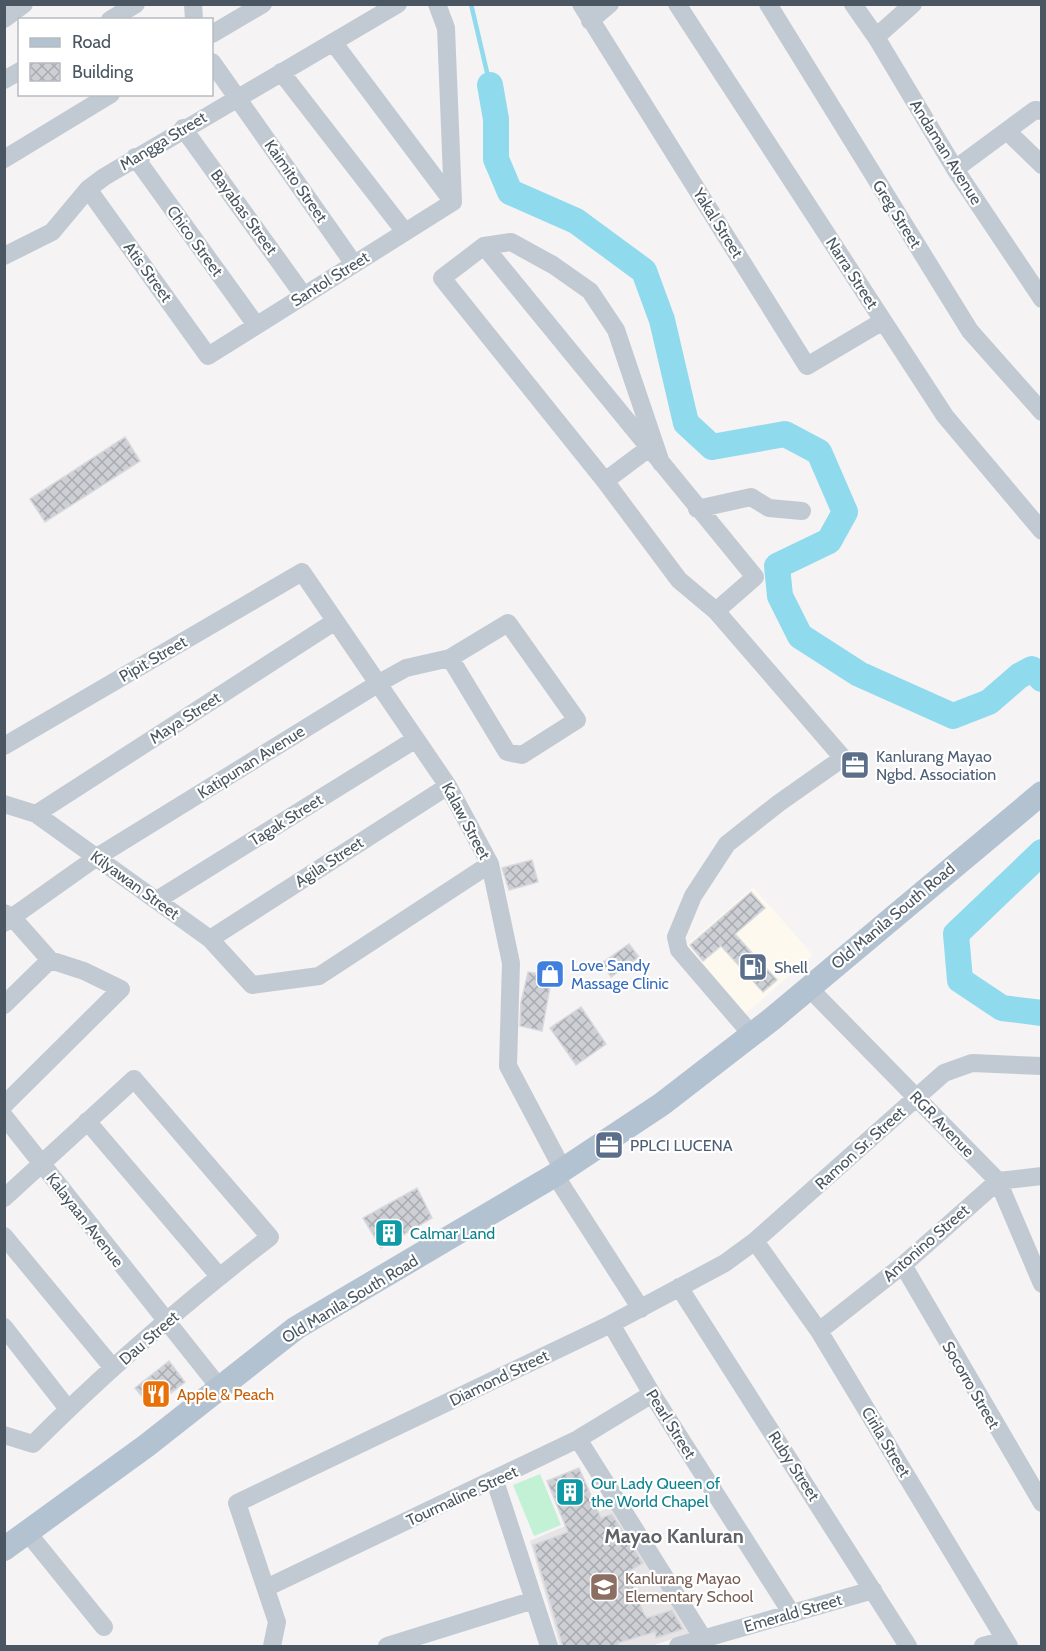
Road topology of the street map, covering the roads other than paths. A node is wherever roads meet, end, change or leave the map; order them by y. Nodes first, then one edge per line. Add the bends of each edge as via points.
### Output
1 (24, 4) edge
2 (136, 4) edge
3 (263, 4) edge
4 (398, 4) edge
5 (437, 4) edge
6 (610, 4) edge
7 (677, 4) edge
8 (768, 4) edge
9 (853, 4) edge
10 (914, 4) edge
11 (585, 13) edge
12 (113, 18) edge
13 (4, 19) edge
14 (213, 33) edge
15 (876, 37) junction
16 (333, 42) junction
17 (213, 63) edge
18 (18, 72) edge
19 (281, 72) junction
20 (4, 80) edge
21 (108, 96) edge
22 (237, 98) junction
23 (1041, 111) edge
24 (183, 128) junction
25 (1007, 131) junction
26 (135, 157) junction
27 (4, 159) edge
28 (1041, 165) edge
29 (955, 169) junction
30 (88, 189) junction
31 (453, 202) junction
32 (405, 232) junction
33 (484, 246) junction
34 (4, 256) edge
35 (354, 264) junction
36 (304, 296) junction
37 (1041, 299) edge
38 (883, 321) junction
39 (256, 326) junction
40 (208, 356) joint
41 (1041, 412) edge
42 (649, 448) junction
43 (661, 463) junction
44 (605, 480) junction
45 (698, 509) junction
46 (802, 511) dead end
47 (1041, 531) edge
48 (302, 572) joint
49 (716, 611) junction
50 (334, 622) junction
51 (450, 658) junction
52 (379, 683) junction
53 (416, 739) junction
54 (4, 746) edge
55 (448, 786) junction
56 (1041, 793) edge
57 (4, 804) edge
58 (36, 814) junction
59 (97, 857) junction
60 (490, 864) junction
61 (157, 900) junction
62 (7, 918) edge
63 (210, 939) junction
64 (50, 960) junction
65 (808, 987) junction
66 (4, 1005) edge
67 (752, 1035) junction
68 (1041, 1066) edge
69 (916, 1097) junction
70 (4, 1105) edge
71 (4, 1116) edge
72 (87, 1121) junction
73 (41, 1162) junction
74 (559, 1173) junction
75 (1041, 1176) edge
76 (998, 1181) junction
77 (4, 1198) edge
78 (4, 1236) edge
79 (755, 1241) junction
80 (903, 1265) junction
81 (219, 1276) junction
82 (1041, 1284) edge
83 (679, 1287) junction
84 (641, 1309) junction
85 (166, 1323) junction
86 (611, 1324) junction
87 (4, 1327) edge
88 (819, 1331) junction
89 (113, 1368) junction
90 (219, 1386) junction
91 (652, 1394) junction
92 (68, 1409) junction
93 (4, 1435) edge
94 (578, 1439) junction
95 (495, 1481) junction
96 (1041, 1503) edge
97 (27, 1532) junction
98 (4, 1549) edge
99 (266, 1588) junction
100 (873, 1590) junction
101 (534, 1600) junction
102 (792, 1614) junction
103 (104, 1627) dead end
104 (704, 1638) junction
105 (1007, 1643) edge
106 (272, 1647) edge
107 (387, 1647) edge
108 (549, 1647) edge
109 (678, 1647) edge
110 (908, 1647) edge
111 (983, 1647) edge

1 - 13 street
2 - 12 street
3 - 14 street
4 - 16 street, Mangga Street
5 - 31 street via 446,28
6 - 11 street
7 - 38 street, Narra Street
8 - 41 street, Greg Street via 970,331
9 - 15 street, Andaman Avenue
10 - 15 street
11 - 38 street, Yakal Street via 807,366
15 - 29 street, Andaman Avenue
16 - 19 street, Mangga Street
16 - 31 street
17 - 22 street, Kaimito Street
18 - 20 street
19 - 22 street, Mangga Street
19 - 32 street
21 - 27 street
22 - 24 street, Mangga Street
22 - 35 street, Kaimito Street
23 - 25 street via 1035,110
24 - 26 street, Mangga Street
24 - 36 street, Bayabas Street
25 - 28 street
25 - 29 street
26 - 30 street, Mangga Street
26 - 39 street, Chico Street
29 - 37 street, Andaman Avenue
30 - 34 street, Mangga Street via 52,232
30 - 40 street, Atis Street
31 - 32 street, Santol Street
32 - 35 street, Santol Street
33 - 42 street
33 - 43 street via 510,242 591,291 616,330
33 - 44 street via 442,278
35 - 36 street, Santol Street
36 - 39 street, Santol Street
38 - 47 street, Narra Street via 945,416
39 - 40 street, Santol Street
42 - 43 street
42 - 44 street
43 - 45 street
44 - 49 street via 679,580
45 - 46 street via 751,497 770,508
45 - 49 street via 755,577
48 - 50 street, Kalaw Street
48 - 54 street, Pipit Street
49 - 67 street via 843,758 727,844 693,896 676,937 679,950
50 - 52 street, Kalaw Street
50 - 58 street, Maya Street
51 - 51 street, Katipunan Avenue via 507,752 522,755 577,720 508,622
51 - 52 street, Katipunan Avenue via 406,668
52 - 53 street, Kalaw Street
52 - 59 street, Katipunan Avenue
53 - 55 street, Kalaw Street
53 - 61 street, Tagak Street
55 - 60 street, Kalaw Street
55 - 63 street, Agila Street
56 - 65 main road, Old Manila South Road
57 - 58 street, Kilyawan Street
58 - 59 street, Kilyawan Street
59 - 61 street, Kilyawan Street
59 - 62 street, Katipunan Avenue
60 - 63 street, Kilyawan Street via 319,976 252,985
60 - 74 street, Kalaw Street via 510,963 508,1066
61 - 63 street, Kilyawan Street
62 - 64 street
64 - 66 street
64 - 70 street via 122,989
65 - 67 main road, Old Manila South Road
65 - 69 street, RGR Avenue
67 - 74 main road, Old Manila South Road via 662,1104
68 - 69 street, Ramon Sr. Street via 972,1063 944,1073
69 - 76 street, RGR Avenue
69 - 79 street, Ramon Sr. Street
71 - 73 street, Kalayaan Avenue
72 - 73 street
72 - 81 street
72 - 81 street, Dau Street via 134,1079 270,1237
73 - 77 street
73 - 85 street, Kalayaan Avenue
74 - 84 street, Kalaw Street
74 - 90 main road, Old Manila South Road via 296,1328
75 - 76 street
76 - 80 street, Antonino Street
76 - 82 street, RGR Avenue
78 - 89 street
79 - 83 street, Diamond Street via 725,1263
79 - 88 street, Cirila Street
80 - 88 street, Antonino Street
80 - 96 street, Socorro Street
81 - 85 street, Dau Street
83 - 84 street, Diamond Street
83 - 100 street, Ruby Street
84 - 86 street, Diamond Street
85 - 89 street, Dau Street
85 - 90 street, Kalayaan Avenue
86 - 91 street, Pearl Street
86 - 99 street, Diamond Street via 237,1503
87 - 92 street
88 - 105 street, Cirila Street
89 - 92 street, Dau Street
90 - 97 main road, Old Manila South Road via 146,1446
91 - 94 street, Tourmaline Street
91 - 102 street, Pearl Street
92 - 93 street, Dau Street via 33,1444
94 - 95 street, Tourmaline Street
94 - 104 street
95 - 99 street, Tourmaline Street
95 - 101 street
97 - 98 main road, Old Manila South Road
97 - 103 street
99 - 106 street via 277,1622
100 - 102 street, Emerald Street
100 - 110 street, Ruby Street
101 - 107 street
101 - 108 street
102 - 104 street, Emerald Street
104 - 109 street, Emerald Street
105 - 111 street

